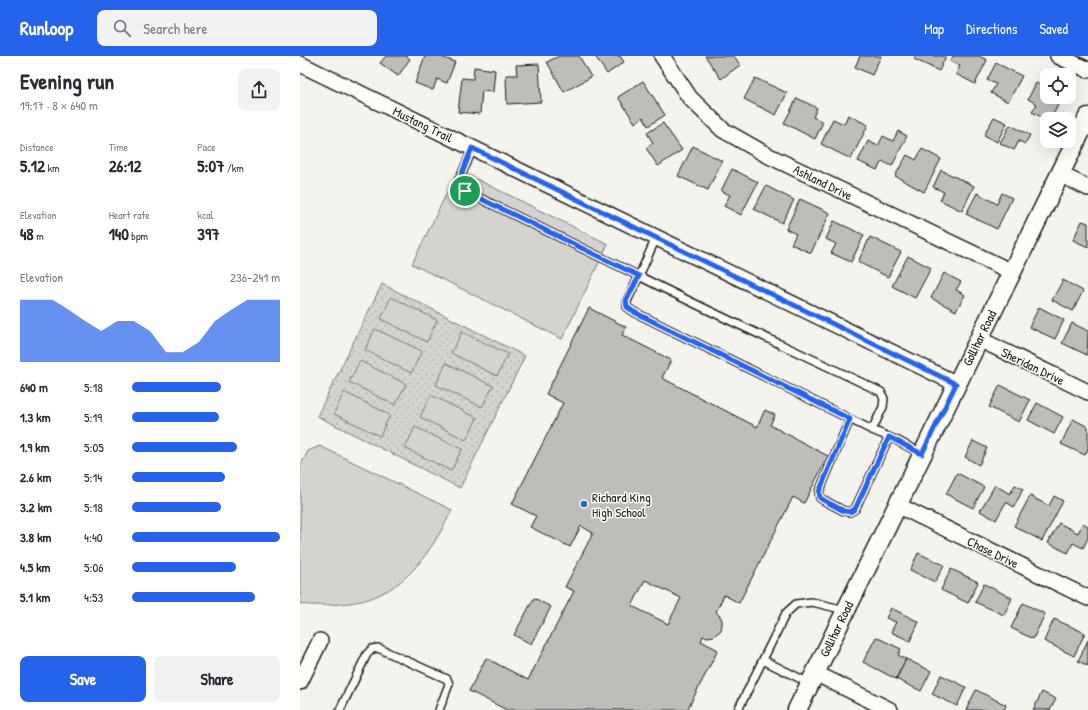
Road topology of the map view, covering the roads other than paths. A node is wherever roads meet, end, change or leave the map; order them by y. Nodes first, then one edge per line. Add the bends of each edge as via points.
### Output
1 (662, 56) edge
2 (1058, 56) edge
3 (300, 64) edge
4 (1088, 70) edge
5 (1088, 117) edge
6 (472, 148) junction
7 (1060, 174) junction
8 (1088, 188) edge
9 (656, 238) junction
10 (1012, 272) junction
11 (639, 276) junction
12 (979, 339) junction
13 (956, 384) junction
14 (1088, 392) edge
15 (850, 419) junction
16 (872, 430) junction
17 (889, 437) junction
18 (922, 454) junction
19 (897, 505) junction
20 (1088, 598) edge
21 (846, 610) junction
22 (320, 641) dead end
23 (763, 660) junction
24 (812, 678) junction
25 (300, 682) edge
26 (340, 710) edge
27 (439, 710) edge
28 (738, 710) edge
29 (796, 710) edge
30 (890, 710) edge

1 - 10 street, Ashland Drive via 690,98 723,130 767,154
2 - 4 street
3 - 6 street, Mustang Trail
5 - 7 street, Gollihar Road
6 - 9 street, Mustang Trail
6 - 11 lane via 460,178 465,191
7 - 8 street
7 - 10 street, Gollihar Road
9 - 11 lane
9 - 13 street, Mustang Trail
10 - 12 street, Gollihar Road
11 - 15 lane via 626,301 627,307 634,312
11 - 16 lane via 703,309 881,392 884,403
12 - 13 street, Gollihar Road
12 - 14 street, Sheridan Drive
13 - 18 street, Gollihar Road
15 - 16 lane
15 - 17 lane via 819,492 820,498 844,511 850,512 855,509
16 - 17 lane
17 - 18 lane
18 - 19 street, Gollihar Road
19 - 20 street, Chase Drive
19 - 21 street, Gollihar Road
21 - 23 lane via 812,602 796,604 786,613
21 - 24 street, Gollihar Road
22 - 25 street
23 - 24 lane
23 - 28 lane
24 - 29 street, Gollihar Road
24 - 30 street
26 - 27 lane via 367,654 378,648 447,679 449,684

